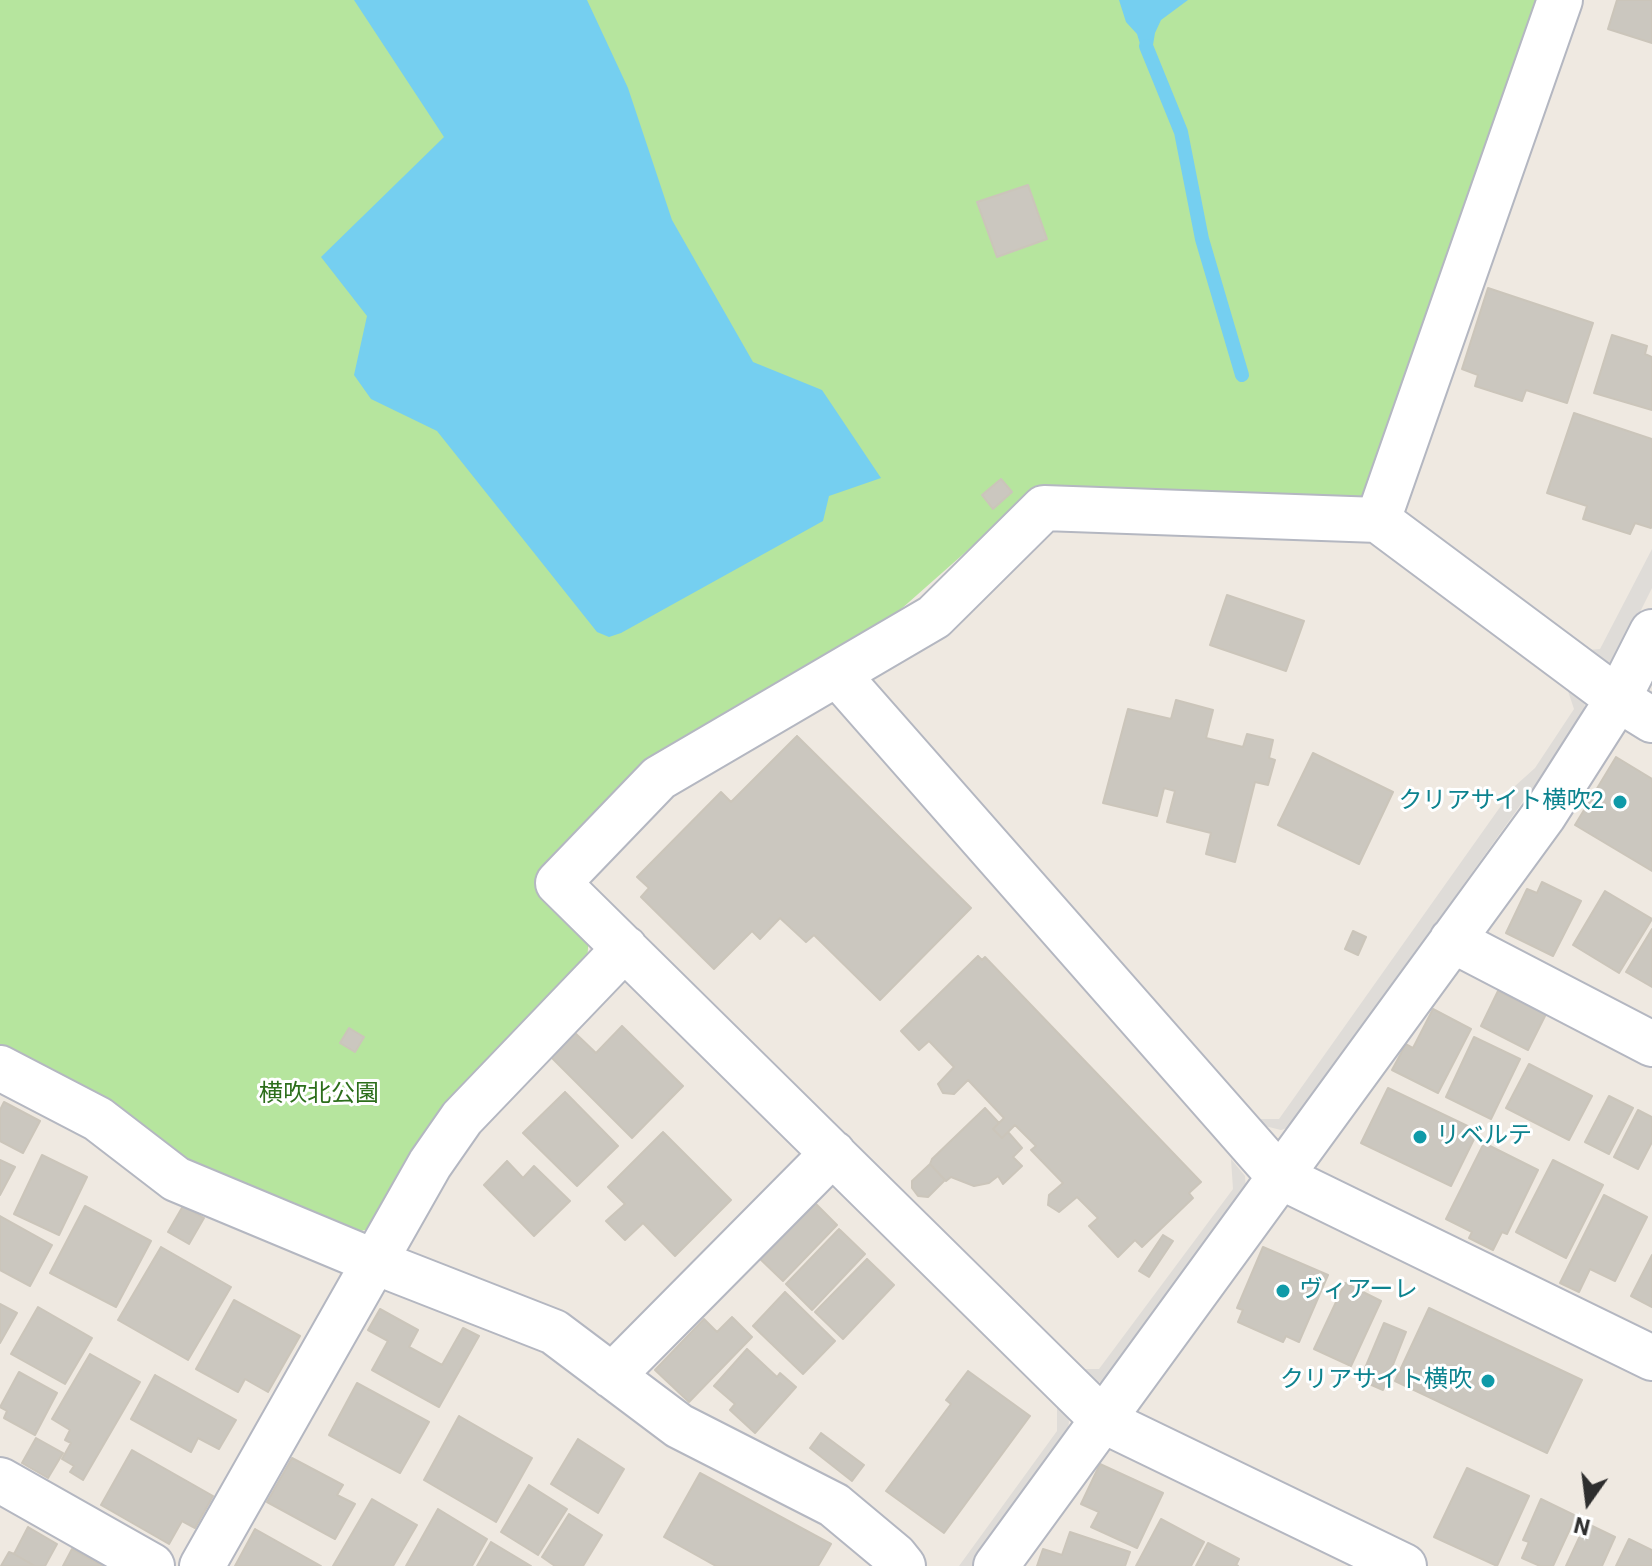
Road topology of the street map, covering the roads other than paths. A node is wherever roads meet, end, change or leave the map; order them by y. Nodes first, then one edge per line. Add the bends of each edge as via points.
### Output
1 (1560, 0) edge
2 (1378, 520) junction
3 (1652, 632) edge
4 (838, 675) junction
5 (1635, 709) edge
6 (1452, 940) junction
7 (625, 948) junction
8 (1652, 1044) edge
9 (0, 1068) edge
10 (833, 1153) junction
11 (1279, 1176) junction
12 (375, 1262) junction
13 (1652, 1358) edge
14 (612, 1376) junction
15 (1104, 1421) junction
16 (0, 1480) edge
17 (152, 1566) edge
18 (202, 1566) edge
19 (903, 1566) edge
20 (996, 1566) edge
21 (1404, 1566) edge

1 - 2 street
2 - 4 street via 1044,508 934,617
2 - 5 street
3 - 5 street
4 - 7 street via 659,778 558,883
4 - 11 street
5 - 6 street via 1544,815
6 - 8 street
6 - 11 street
7 - 10 street
7 - 12 street via 462,1118
9 - 12 street via 98,1119 176,1179
10 - 14 street
10 - 15 street
11 - 13 street
11 - 15 street
12 - 14 street via 554,1332
12 - 18 street
14 - 19 street via 679,1426 834,1505
15 - 20 street
15 - 21 street
16 - 17 street

